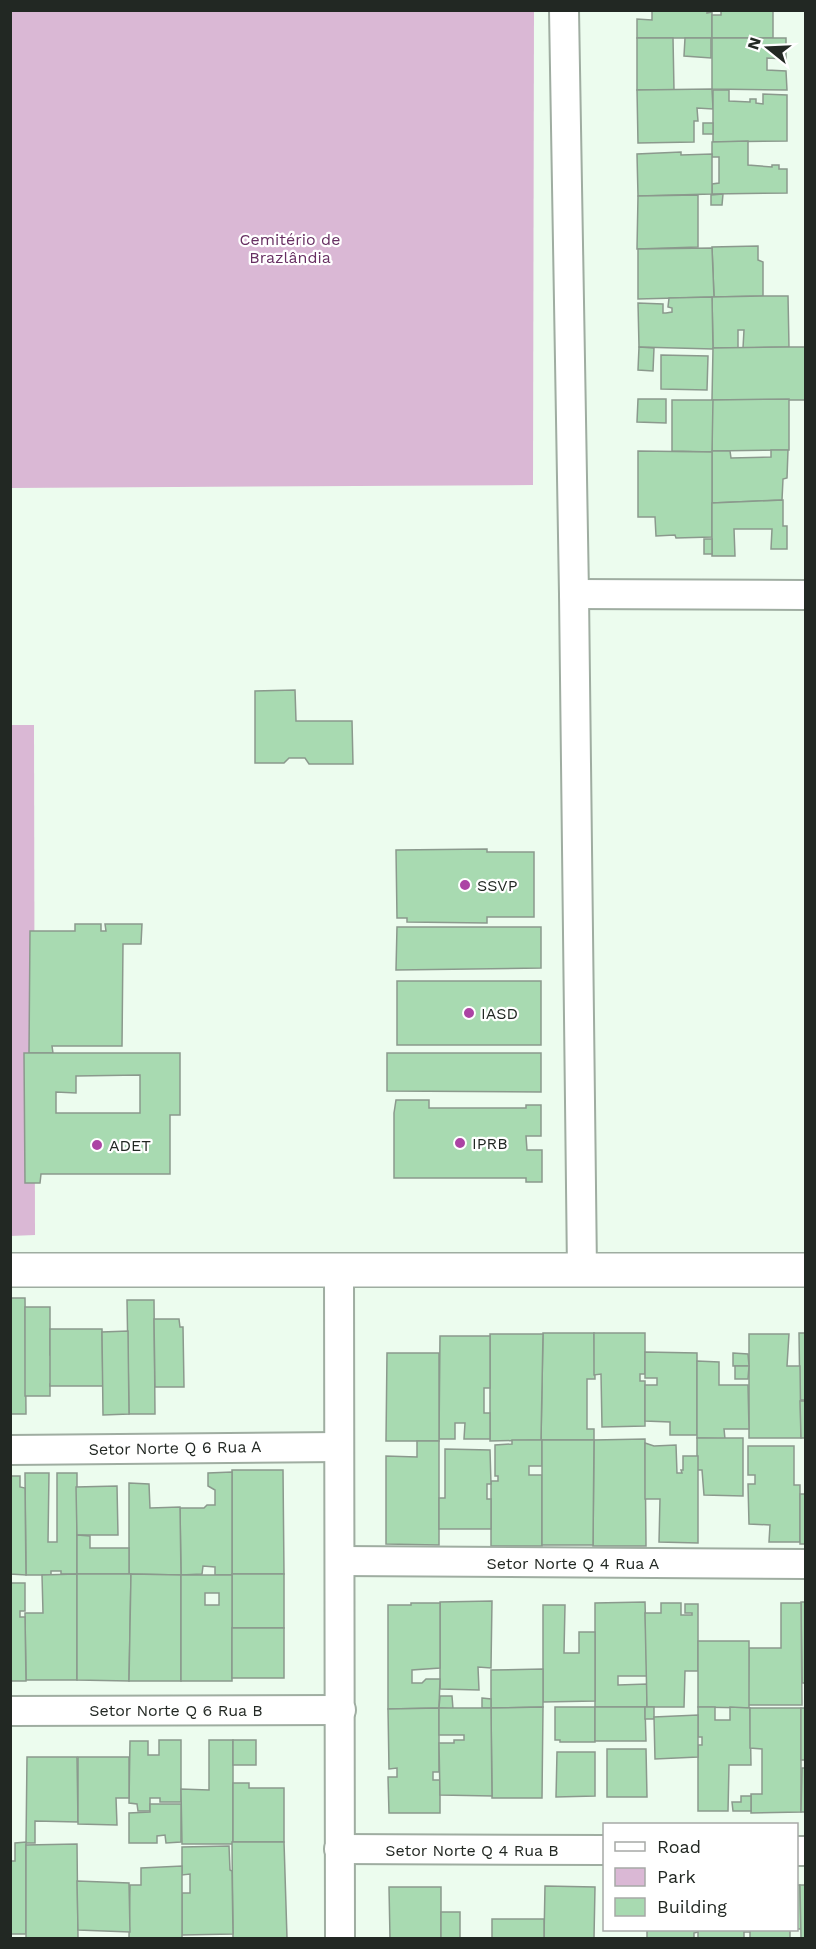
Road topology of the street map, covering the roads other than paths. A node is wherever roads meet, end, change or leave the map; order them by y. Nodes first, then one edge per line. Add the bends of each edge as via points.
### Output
1 (564, 10) edge
2 (574, 594) junction
3 (806, 595) edge
4 (10, 1270) edge
5 (806, 1270) edge
6 (339, 1271) junction
7 (582, 1271) junction
8 (339, 1447) junction
9 (10, 1450) edge
10 (340, 1562) junction
11 (806, 1564) edge
12 (340, 1710) junction
13 (10, 1711) edge
14 (339, 1849) junction
15 (603, 1850) edge
16 (340, 1938) edge

1 - 2 street
2 - 3 street
2 - 7 street
4 - 6 street
5 - 7 street
6 - 7 street
6 - 8 street
8 - 9 street, Setor Norte Q 6 Rua A
8 - 10 street
10 - 11 street, Setor Norte Q 4 Rua A
10 - 12 street
12 - 13 street, Setor Norte Q 6 Rua B
12 - 14 street
14 - 15 street, Setor Norte Q 4 Rua B
14 - 16 street

